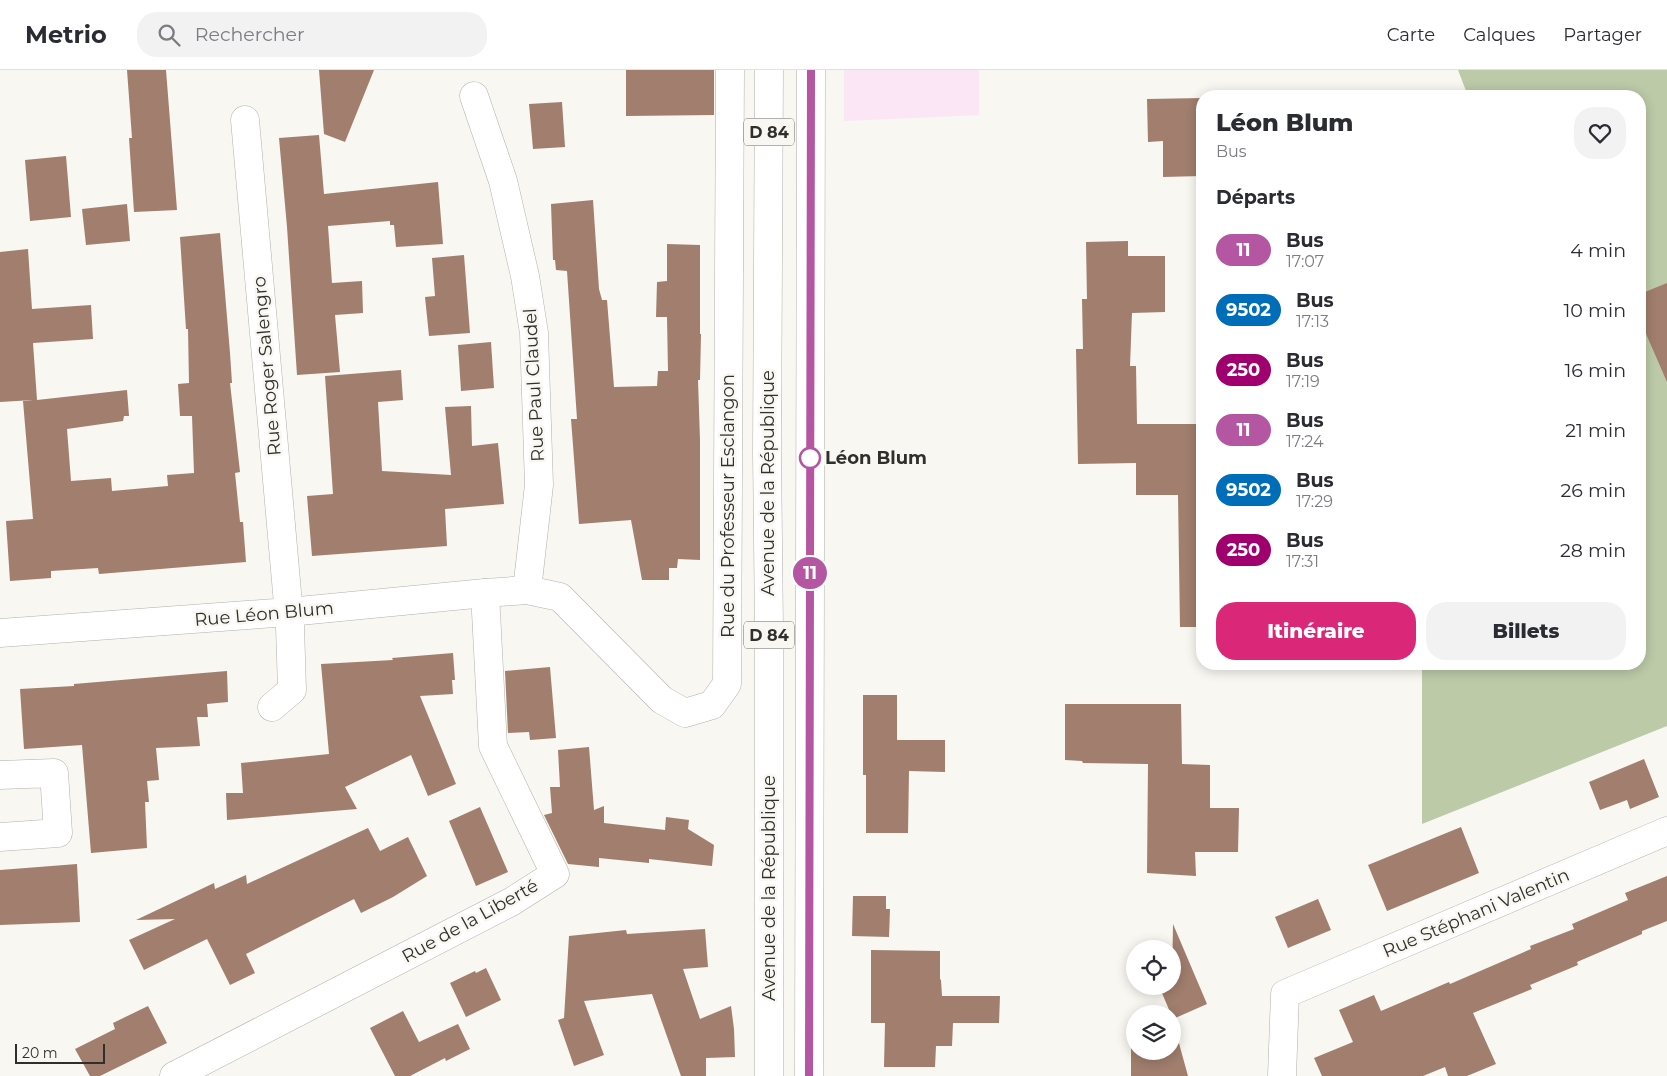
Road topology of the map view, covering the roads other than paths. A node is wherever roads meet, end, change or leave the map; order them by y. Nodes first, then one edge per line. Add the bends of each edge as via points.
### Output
1 (730, 70) edge
2 (769, 70) edge
3 (812, 70) edge
4 (474, 96) dead end
5 (245, 120) dead end
6 (528, 590) junction
7 (485, 593) junction
8 (289, 612) junction
9 (0, 633) edge
10 (272, 706) dead end
11 (0, 775) edge
12 (1667, 831) edge
13 (0, 837) edge
14 (174, 1076) edge
15 (769, 1076) edge
16 (809, 1076) edge
17 (1282, 1076) edge

1 - 6 street, Rue du Professeur Esclangon via 727,684 712,705 685,713 662,700 560,597
2 - 15 street, Avenue de la République / D 84
3 - 16 street, D 84
4 - 6 street, Rue Paul Claudel via 503,181 525,276 534,334 539,485
5 - 8 street, Rue Roger Salengro
6 - 7 street, Rue Léon Blum
7 - 8 street, Rue Léon Blum
7 - 14 street, Rue de la Liberté via 493,746 555,874 511,902
8 - 9 street, Rue Léon Blum
8 - 10 street, Rue Roger Salengro via 292,690
11 - 13 street via 54,772 58,834
12 - 17 street, Rue Stéphani Valentin via 1285,994

